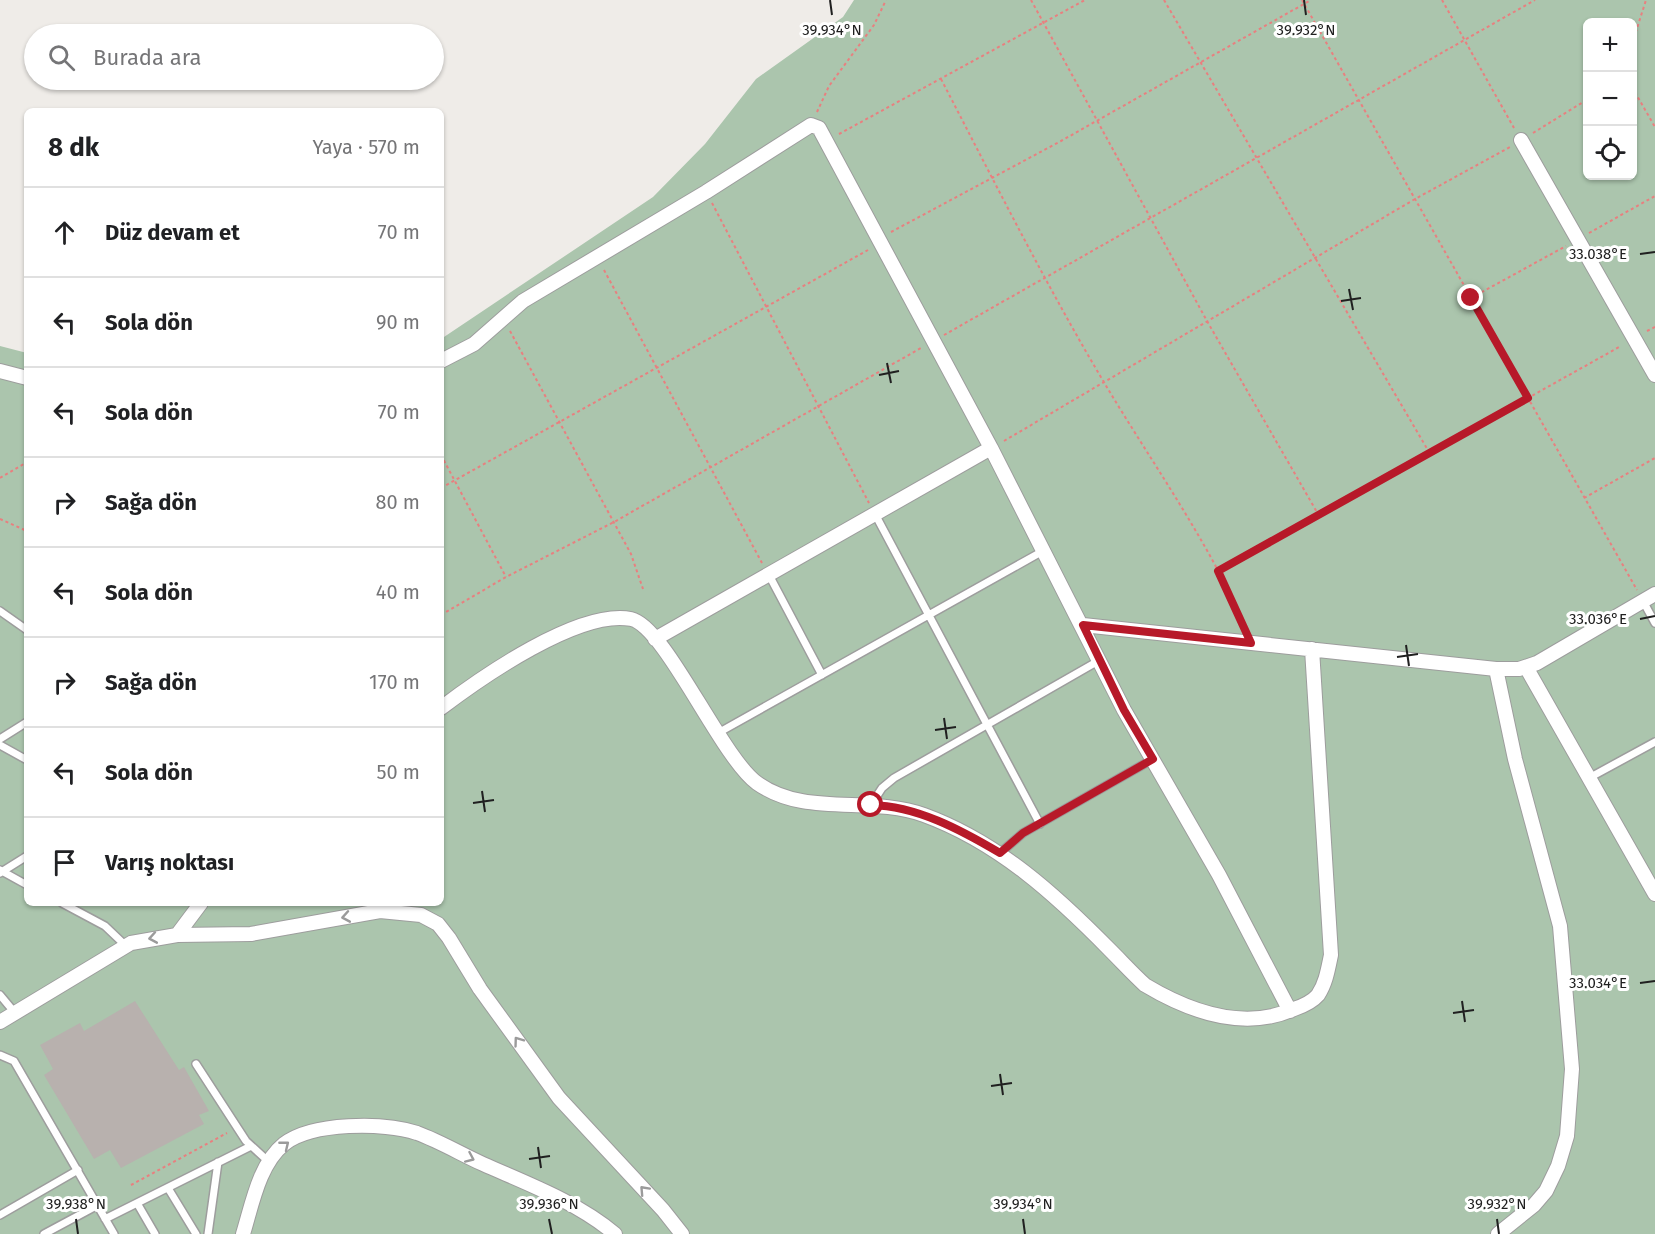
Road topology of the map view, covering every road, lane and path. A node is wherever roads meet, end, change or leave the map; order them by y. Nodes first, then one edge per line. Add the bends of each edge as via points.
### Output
1 (886, 0) edge
2 (1031, 0) edge
3 (1085, 0) edge
4 (1164, 0) edge
5 (1302, 0) edge
6 (1311, 0) edge
7 (1442, 0) edge
8 (1535, 0) edge
9 (1646, 0) edge
10 (1304, 4) junction
11 (1044, 23) junction
12 (1637, 28) edge
13 (1464, 40) junction
14 (1200, 63) junction
15 (941, 78) junction
16 (1637, 96) edge
17 (1359, 100) junction
18 (1583, 101) edge
19 (1098, 121) junction
20 (815, 126) junction
21 (1655, 127) edge
22 (1521, 140) junction
23 (825, 141) junction
24 (1256, 159) junction
25 (993, 178) junction
26 (706, 192) junction
27 (1655, 195) edge
28 (1415, 199) junction
29 (1151, 219) junction
30 (1578, 240) junction
31 (880, 241) junction
32 (597, 256) junction
33 (1314, 258) junction
34 (1046, 278) junction
35 (1471, 298) junction
36 (765, 307) junction
37 (503, 318) junction
38 (1207, 321) junction
39 (1655, 327) edge
40 (1634, 339) junction
41 (933, 341) junction
42 (444, 360) edge
43 (657, 367) junction
44 (0, 371) edge
45 (1655, 375) edge
46 (24, 377) edge
47 (1104, 382) junction
48 (1528, 398) junction
49 (818, 406) junction
50 (561, 421) junction
51 (991, 448) junction
52 (1429, 452) junction
53 (1655, 458) edge
54 (444, 461) edge
55 (24, 464) edge
56 (711, 468) junction
57 (0, 478) edge
58 (454, 480) junction
59 (444, 486) edge
60 (1584, 498) junction
61 (875, 514) junction
62 (1318, 514) junction
63 (0, 519) edge
64 (614, 522) junction
65 (24, 530) edge
66 (1043, 551) junction
67 (1218, 571) junction
68 (768, 574) junction
69 (506, 577) junction
70 (643, 589) dead end
71 (1649, 598) edge
72 (0, 611) edge
73 (444, 613) edge
74 (928, 615) junction
75 (1655, 623) edge
76 (1083, 625) junction
77 (24, 628) edge
78 (655, 639) junction
79 (1251, 643) junction
80 (1312, 649) junction
81 (1100, 660) junction
82 (1526, 667) junction
83 (1496, 669) junction
84 (822, 675) junction
85 (444, 706) edge
86 (24, 724) edge
87 (986, 724) junction
88 (718, 733) junction
89 (0, 739) edge
90 (1655, 742) edge
91 (0, 745) edge
92 (24, 758) edge
93 (1153, 759) junction
94 (1589, 778) junction
95 (871, 805) junction
96 (1040, 824) junction
97 (1000, 853) junction
98 (24, 858) edge
99 (1, 872) edge
100 (1650, 875) edge
101 (24, 884) edge
102 (1655, 894) edge
103 (67, 906) edge
104 (199, 906) edge
105 (177, 935) junction
106 (126, 946) junction
107 (0, 995) edge
108 (1290, 1011) junction
109 (15, 1013) junction
110 (0, 1022) edge
111 (0, 1055) edge
112 (196, 1064) dead end
113 (238, 1127) junction
114 (251, 1146) junction
115 (218, 1162) junction
116 (269, 1162) junction
117 (78, 1170) junction
118 (130, 1185) dead end
119 (168, 1188) junction
120 (137, 1203) junction
121 (98, 1205) junction
122 (0, 1215) edge
123 (105, 1219) junction
124 (44, 1234) edge
125 (114, 1234) edge
126 (155, 1234) edge
127 (196, 1234) edge
128 (208, 1234) edge
129 (243, 1234) edge
130 (615, 1234) edge
131 (682, 1234) edge
132 (1498, 1234) edge

1 - 20 path via 874,25 820,103
2 - 11 path
3 - 11 path
4 - 14 path
5 - 10 path
6 - 10 path
7 - 13 path
8 - 13 path
9 - 12 path
10 - 14 path
10 - 17 path
11 - 15 path
11 - 19 path
13 - 17 path
13 - 22 path
14 - 19 path
14 - 24 path
15 - 23 path
15 - 25 path
16 - 21 path
17 - 24 path
17 - 28 path
18 - 22 path
19 - 25 path
19 - 29 path
20 - 23 street
20 - 26 street
22 - 28 path
22 - 30 street
23 - 31 street
24 - 29 path
24 - 33 path
25 - 31 path
25 - 34 path
26 - 32 street
26 - 36 path
27 - 30 path
28 - 33 path
28 - 35 path
29 - 34 path
29 - 38 path
30 - 35 path
30 - 40 street
31 - 36 path
31 - 41 street
32 - 37 street via 523,301
32 - 43 path
33 - 38 path
33 - 52 path
34 - 41 path
34 - 47 path
35 - 48 path
36 - 43 path
36 - 49 path
37 - 42 street via 474,345
37 - 50 path
38 - 47 path
38 - 62 path
39 - 40 path
40 - 45 street
40 - 48 path
41 - 49 path
41 - 51 street
43 - 50 path
43 - 56 path
44 - 46 street
47 - 51 path
47 - 67 path
48 - 52 path
48 - 60 path
49 - 56 path
49 - 61 path
50 - 58 path
50 - 64 path
51 - 61 street
51 - 66 street
52 - 62 path
53 - 60 path
54 - 58 path
55 - 57 path
56 - 64 path
56 - 68 path
58 - 59 path
58 - 69 path
60 - 71 path
61 - 68 street
61 - 74 lane
62 - 67 path
63 - 65 path
64 - 69 path
64 - 70 path via 641,576
66 - 74 lane
66 - 76 street
67 - 79 path
68 - 78 street
68 - 84 lane
69 - 73 path
71 - 75 lane
71 - 82 street
72 - 77 lane
74 - 84 lane
74 - 87 lane
76 - 79 street
76 - 81 street
78 - 85 street via 630,619 591,624 531,648
78 - 88 street
79 - 80 street
80 - 83 street
80 - 108 street via 1331,955 1317,996
81 - 87 lane
81 - 93 street
82 - 83 street
82 - 94 street
83 - 132 street via 1515,759 1560,926 1572,1069 1567,1137 1558,1166 1534,1205
84 - 88 lane
86 - 89 lane
87 - 95 lane via 894,778
87 - 96 lane
88 - 95 street via 745,772 773,793 806,802
90 - 94 lane
91 - 92 lane
93 - 96 lane
93 - 108 street
94 - 100 street
95 - 97 street via 925,815
96 - 97 lane
97 - 108 street via 1039,883 1137,978 1163,996 1230,1020 1250,1021
98 - 99 lane
99 - 101 lane
100 - 102 street
103 - 106 lane via 114,932
104 - 105 street
105 -> 106 street
131 -> 105 street via 559,1098 438,924 421,915 380,911 250,934
106 - 109 street
107 - 109 lane
109 - 110 street
111 - 117 lane via 14,1061
112 - 113 lane
113 - 114 lane
113 - 118 path
114 - 115 lane
114 - 116 lane
115 - 119 lane
115 - 128 lane
116 - 129 street
116 -> 130 street via 293,1138 318,1129 376,1127 415,1133 547,1193 600,1221
117 - 121 lane
117 - 122 lane
119 - 120 lane
119 - 127 lane
120 - 123 lane
120 - 126 lane
121 - 123 lane
121 - 124 lane
123 - 125 lane

